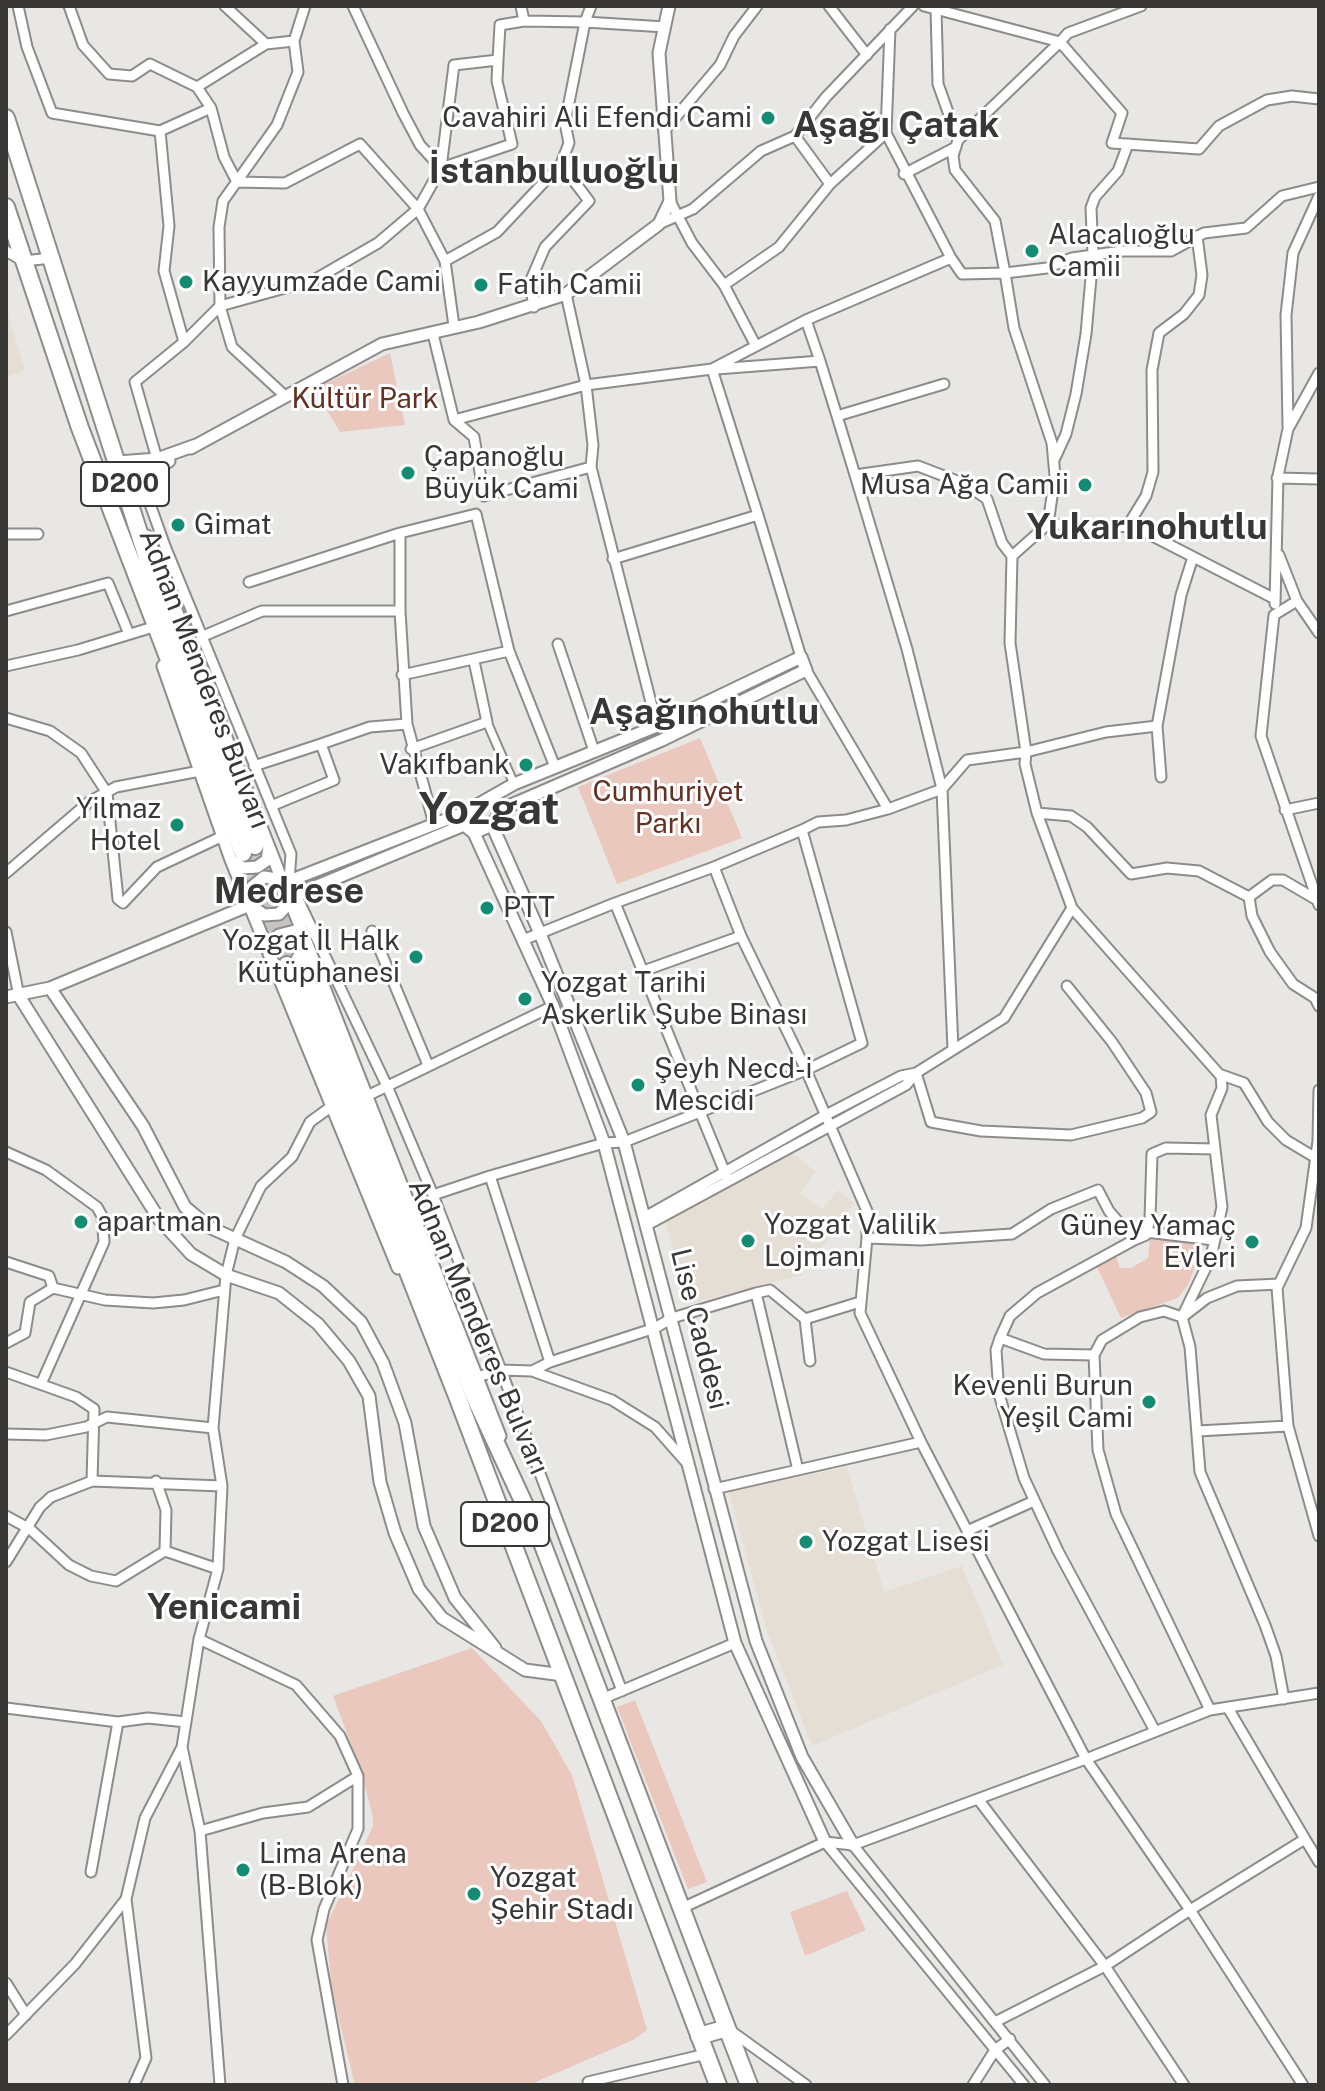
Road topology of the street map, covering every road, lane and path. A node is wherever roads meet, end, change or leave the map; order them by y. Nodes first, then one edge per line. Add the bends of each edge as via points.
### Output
1 (18, 6) edge
2 (69, 6) edge
3 (225, 6) edge
4 (305, 6) edge
5 (353, 6) edge
6 (521, 6) edge
7 (591, 6) edge
8 (669, 6) edge
9 (757, 6) edge
10 (829, 6) edge
11 (913, 6) edge
12 (924, 6) edge
13 (1141, 6) edge
14 (936, 9) junction
15 (524, 21) junction
16 (585, 22) junction
17 (665, 27) junction
18 (890, 29) junction
19 (294, 41) junction
20 (1060, 42) junction
21 (266, 44) junction
22 (867, 55) junction
23 (498, 60) junction
24 (197, 87) junction
25 (1319, 99) edge
26 (211, 108) junction
27 (6, 118) edge
28 (160, 131) junction
29 (664, 131) junction
30 (886, 133) junction
31 (795, 136) junction
32 (957, 144) junction
33 (1128, 144) junction
34 (561, 164) junction
35 (441, 168) junction
36 (904, 174) junction
37 (237, 182) junction
38 (830, 184) junction
39 (1319, 187) edge
40 (1319, 196) edge
41 (670, 201) junction
42 (6, 207) edge
43 (418, 209) junction
44 (679, 214) junction
45 (659, 224) junction
46 (1197, 236) junction
47 (6, 251) edge
48 (1093, 255) junction
49 (52, 258) junction
50 (951, 258) junction
51 (23, 261) junction
52 (445, 261) junction
53 (1005, 273) junction
54 (724, 285) junction
55 (566, 294) junction
56 (220, 306) junction
57 (534, 307) junction
58 (806, 320) junction
59 (454, 326) junction
60 (433, 334) junction
61 (184, 342) junction
62 (756, 346) junction
63 (820, 361) junction
64 (712, 369) junction
65 (1319, 373) edge
66 (944, 384) dead end
67 (586, 385) junction
68 (284, 395) junction
69 (837, 416) junction
70 (454, 420) junction
71 (80, 428) junction
72 (1288, 429) junction
73 (196, 445) junction
74 (157, 459) junction
75 (1053, 461) junction
76 (118, 462) junction
77 (591, 467) junction
78 (855, 475) junction
79 (1277, 478) junction
80 (141, 479) junction
81 (1319, 479) edge
82 (129, 494) junction
83 (484, 496) junction
84 (476, 514) junction
85 (758, 515) junction
86 (1048, 524) junction
87 (1127, 527) junction
88 (400, 533) junction
89 (6, 534) edge
90 (38, 534) dead end
91 (1278, 552) junction
92 (1012, 556) junction
93 (1193, 557) junction
94 (613, 559) junction
95 (249, 582) dead end
96 (1275, 599) junction
97 (1297, 601) junction
98 (6, 611) edge
99 (400, 611) junction
100 (1274, 615) junction
101 (1318, 626) edge
102 (150, 628) junction
103 (129, 634) junction
104 (201, 637) junction
105 (558, 644) dead end
106 (509, 651) junction
107 (801, 657) junction
108 (474, 661) junction
109 (6, 666) edge
110 (806, 670) junction
111 (402, 675) junction
112 (6, 718) edge
113 (487, 722) junction
114 (407, 724) junction
115 (657, 726) junction
116 (1157, 726) junction
117 (321, 744) junction
118 (411, 749) junction
119 (594, 751) junction
120 (1026, 752) junction
121 (254, 766) junction
122 (555, 767) junction
123 (200, 771) junction
124 (1161, 777) dead end
125 (514, 784) junction
126 (942, 789) junction
127 (107, 793) junction
128 (495, 796) junction
129 (1319, 803) edge
130 (271, 806) junction
131 (502, 809) junction
132 (888, 809) junction
133 (1285, 810) junction
134 (1037, 813) junction
135 (434, 824) junction
136 (467, 824) junction
137 (492, 825) junction
138 (802, 830) junction
139 (223, 836) junction
140 (250, 851) junction
141 (714, 867) junction
142 (6, 873) edge
143 (286, 880) junction
144 (1249, 897) junction
145 (293, 898) junction
146 (615, 903) junction
147 (1318, 903) edge
148 (250, 905) junction
149 (1072, 908) junction
150 (372, 931) dead end
151 (539, 931) junction
152 (6, 932) edge
153 (304, 935) junction
154 (741, 936) junction
155 (523, 940) junction
156 (269, 954) junction
157 (646, 970) junction
158 (1067, 986) dead end
159 (50, 988) junction
160 (19, 996) junction
161 (6, 997) edge
162 (553, 1006) junction
163 (1319, 1006) edge
164 (953, 1049) junction
165 (428, 1065) junction
166 (806, 1070) junction
167 (916, 1073) junction
168 (1221, 1075) junction
169 (387, 1086) junction
170 (1319, 1090) edge
171 (367, 1096) junction
172 (332, 1106) junction
173 (700, 1112) junction
174 (826, 1120) junction
175 (624, 1142) junction
176 (604, 1143) junction
177 (1215, 1149) junction
178 (6, 1152) edge
179 (1316, 1158) junction
180 (490, 1176) junction
181 (727, 1176) junction
182 (433, 1195) junction
183 (646, 1221) junction
184 (1146, 1232) junction
185 (867, 1238) junction
186 (235, 1239) junction
187 (1134, 1240) junction
188 (1214, 1240) junction
189 (6, 1262) edge
190 (226, 1275) junction
191 (1279, 1284) junction
192 (53, 1288) junction
193 (224, 1290) junction
194 (80, 1293) junction
195 (756, 1293) junction
196 (860, 1302) junction
197 (1182, 1317) junction
198 (672, 1318) junction
199 (805, 1319) junction
200 (655, 1328) junction
201 (1000, 1338) junction
202 (6, 1343) edge
203 (1094, 1355) junction
204 (810, 1361) dead end
205 (550, 1362) junction
206 (501, 1370) junction
207 (532, 1371) junction
208 (6, 1372) edge
209 (477, 1377) junction
210 (41, 1384) junction
211 (97, 1422) junction
212 (1288, 1426) junction
213 (213, 1428) junction
214 (1198, 1431) junction
215 (6, 1434) edge
216 (921, 1442) junction
217 (685, 1461) junction
218 (798, 1470) junction
219 (92, 1481) junction
220 (156, 1481) junction
221 (222, 1486) junction
222 (714, 1489) junction
223 (1034, 1501) junction
224 (6, 1516) edge
225 (30, 1529) junction
226 (967, 1531) junction
227 (1319, 1536) edge
228 (541, 1540) junction
229 (165, 1551) junction
230 (6, 1562) edge
231 (218, 1569) junction
232 (530, 1591) junction
233 (199, 1639) junction
234 (735, 1643) junction
235 (500, 1654) junction
236 (563, 1675) junction
237 (622, 1691) junction
238 (1319, 1693) edge
239 (602, 1699) junction
240 (1284, 1699) junction
241 (6, 1708) edge
242 (1228, 1708) junction
243 (1210, 1710) junction
244 (118, 1722) junction
245 (186, 1722) junction
246 (1155, 1731) junction
247 (182, 1747) junction
248 (1086, 1759) junction
249 (358, 1776) junction
250 (978, 1799) junction
251 (200, 1831) junction
252 (1305, 1839) junction
253 (825, 1842) junction
254 (853, 1845) junction
255 (1319, 1862) edge
256 (91, 1872) dead end
257 (126, 1899) junction
258 (682, 1908) junction
259 (1190, 1910) junction
260 (1105, 1966) junction
261 (6, 1983) edge
262 (26, 2015) junction
263 (997, 2021) junction
264 (727, 2028) junction
265 (6, 2035) edge
266 (699, 2036) junction
267 (1010, 2039) junction
268 (751, 2045) junction
269 (995, 2050) junction
270 (706, 2054) junction
271 (741, 2064) junction
272 (1034, 2072) junction
273 (716, 2079) edge
274 (1019, 2083) edge
275 (586, 2084) edge
276 (134, 2085) edge
277 (220, 2085) edge
278 (343, 2085) edge
279 (749, 2085) edge
280 (806, 2085) edge
281 (973, 2085) edge
282 (1045, 2085) edge
283 (1184, 2085) edge
284 (1303, 2085) edge

1 - 28 street via 52,113
2 - 24 street via 83,45 109,74 132,76 150,64
3 - 21 street
4 - 19 street
5 - 35 street via 420,145
6 - 15 street
7 - 16 street
8 - 17 street
9 - 29 street via 720,65
10 - 22 street
11 - 18 street
12 - 14 street
13 - 20 street via 1068,33
14 - 20 street
14 - 32 street via 938,84
15 - 16 street
15 - 23 street via 500,25
16 - 17 street
16 - 34 street via 565,123 569,143
17 - 29 street via 659,53
18 - 22 street
18 - 30 street
19 - 21 street
19 - 37 street via 298,72 277,125
20 - 32 street
20 - 33 street via 1122,113 1112,143
21 - 24 street
22 - 31 street
23 - 35 street via 454,65
23 - 35 street via 497,81 512,144
24 - 26 street
25 - 33 street via 1267,100 1219,126 1199,149
26 - 28 street
26 - 37 street
27 - 49 highway, Adnan Menderes Bulvarı / D200
28 - 61 street via 169,226 164,271
29 - 41 street
30 - 36 street
30 - 38 street
31 - 38 street
31 - 44 street via 761,151 693,209
32 - 36 street
32 - 53 street via 955,170 995,221
33 - 48 street via 1118,171 1091,208
34 - 52 street via 497,232
34 - 57 street via 589,201 545,247 530,282
35 - 43 street
36 - 50 street
37 - 43 street via 285,183 360,144
37 - 56 street via 223,201 219,227
38 - 54 street via 779,247
39 - 46 street via 1282,196 1246,228
40 - 72 street via 1293,253 1286,328
41 - 44 street
41 - 45 street
42 - 51 highway, Adnan Menderes Bulvarı / D200
43 - 52 street
43 - 56 street via 378,243 314,280
44 - 45 street
44 - 54 street via 692,243
45 - 55 street
46 - 48 street via 1171,251
46 - 87 street via 1199,295 1159,333 1152,370 1153,472
47 - 51 street
48 - 53 street
48 - 75 street via 1076,394
49 - 51 street
49 - 76 highway, Adnan Menderes Bulvarı / D200
50 - 53 street via 962,274
50 - 58 street
51 - 71 highway, Adnan Menderes Bulvarı / D200
52 - 59 street
53 - 75 street via 1014,328 1052,443
54 - 62 street
55 - 57 street
55 - 67 street
56 - 61 street
56 - 68 street via 232,347
57 - 59 street
58 - 62 street
58 - 63 street
59 - 60 street
60 - 68 street via 382,344
60 - 70 street
61 - 74 street via 135,382
62 - 64 street
63 - 64 street
63 - 69 street
64 - 67 street
64 - 85 street
65 - 72 street
66 - 69 street
67 - 70 street
67 - 77 street
68 - 73 street
69 - 78 street
70 - 83 street via 474,437
71 - 102 street
71 - 140 highway, Adnan Menderes Bulvarı / D200
72 - 79 street
73 - 74 street
73 - 80 street
74 - 76 street
75 - 86 street
76 - 82 highway, Adnan Menderes Bulvarı / D200
77 - 83 street
77 - 94 street
78 - 92 street via 918,466 965,484 987,499
78 - 126 street
79 - 81 street
79 - 91 street
80 - 82 street
80 - 104 street
82 - 140 highway, Adnan Menderes Bulvarı / D200
83 - 84 street
84 - 88 street
84 - 106 street
85 - 94 street
85 - 107 street
86 - 87 street
86 - 92 street
87 - 93 street
88 - 95 street
88 - 99 street
89 - 90 street
91 - 96 street
91 - 97 street
92 - 120 street via 1010,643
93 - 96 street
93 - 116 street
94 - 115 street
96 - 100 street
97 - 100 street
97 - 101 street
98 - 103 street via 108,583
99 - 104 street via 262,611
99 - 111 street
100 - 133 street via 1261,736
102 - 103 street
102 - 123 street
103 - 109 street
104 - 121 street
105 - 119 street
106 - 108 street
106 - 122 street
107 - 110 street
107 - 115 street
108 - 111 street
108 - 113 street
110 - 131 street
110 - 132 street
111 - 114 street
112 - 127 street via 50,731 81,753
113 - 118 street
113 - 125 street
114 - 117 street via 370,727
114 - 118 street
115 - 119 street
116 - 120 street via 1106,732
116 - 124 street
117 - 121 street
117 - 130 street via 334,780
118 - 135 street
119 - 122 street
120 - 126 street via 967,760
120 - 134 street
121 - 130 street
122 - 125 street
123 - 127 street
123 - 139 street
125 - 128 street
126 - 132 street
126 - 164 street
127 - 139 street via 118,899 123,903 157,867
127 - 142 street via 89,802
128 - 131 street
128 - 136 street
129 - 133 street
130 - 143 street via 291,854
131 - 137 street
132 - 138 street
133 - 147 street
134 - 144 street via 1071,816 1131,874 1167,868 1199,871
134 - 149 street
135 - 136 street
135 - 143 street
136 - 137 street
136 - 145 street
136 - 155 street, Lise Caddesi
137 - 151 street, Lise Caddesi
138 - 141 street
138 - 166 street via 862,1043
139 - 140 street
140 - 143 street
140 - 148 street
141 - 146 street
141 - 154 street
143 - 145 street
143 - 148 street via 273,876 256,881
144 - 147 street via 1272,880 1283,880
144 - 163 street via 1247,903 1270,952 1293,984
145 - 148 street via 273,916
145 - 153 street
145 - 169 street
146 - 151 street
146 - 157 street
148 - 156 street
148 - 159 street
149 - 164 street via 1004,1018
149 - 168 street
150 - 165 street
151 - 155 street
151 - 175 street, Lise Caddesi
152 - 160 street
153 - 156 street via 279,935
153 - 171 street
154 - 157 street
154 - 166 street
155 - 162 street, Lise Caddesi
156 - 172 street
157 - 173 street
158 - 167 street via 1146,1093 1151,1112 1142,1118 1071,1135 981,1131 931,1122
159 - 160 street
159 - 186 street via 143,1126 185,1207
160 - 161 street
160 - 190 street via 159,1219 191,1254
162 - 165 street
162 - 176 street, Lise Caddesi
164 - 167 street
165 - 169 street
166 - 173 street
166 - 174 street
167 - 174 street via 901,1076
168 - 177 street via 1222,1088 1211,1115
168 - 179 street via 1244,1083 1268,1122
169 - 171 street
169 - 182 street
170 - 179 street
171 - 209 street
172 - 186 street via 310,1122 292,1157 261,1186
172 - 232 street
173 - 175 street
173 - 181 street
174 - 181 street
174 - 185 street via 867,1211
175 - 176 street
175 - 183 street, Lise Caddesi
176 - 180 street
176 - 200 street, Lise Caddesi
177 - 184 street via 1166,1148 1152,1154
177 - 188 street via 1222,1207
178 - 194 street via 46,1170 102,1216 104,1242
179 - 191 street via 1306,1228
180 - 182 street
180 - 205 street
181 - 183 street
182 - 206 street
183 - 198 street, Lise Caddesi
184 - 187 street
184 - 188 street
185 - 187 street via 1012,1234 1051,1209 1098,1190
185 - 196 street
186 - 190 street
186 - 235 street via 323,1286 361,1322 405,1423 424,1526 455,1598
187 - 201 street via 1037,1293 1010,1316
188 - 197 street
189 - 192 street via 49,1276
190 - 193 street
190 - 235 street via 279,1293 318,1324 349,1361 369,1396 380,1482 419,1589 442,1618
191 - 197 street via 1237,1286 1207,1298
191 - 212 street
192 - 194 street
192 - 202 street via 30,1302 25,1333
193 - 194 street via 153,1303
193 - 213 street
194 - 210 street
195 - 198 street
195 - 199 street via 770,1290
195 - 218 street
196 - 199 street
196 - 216 street via 860,1313
197 - 203 street via 1164,1311 1140,1317 1102,1340
197 - 214 street
198 - 200 street
198 - 222 street, Lise Caddesi
199 - 204 street
200 - 205 street
200 - 217 street, Lise Caddesi
201 - 203 street via 1044,1354
201 - 223 street via 999,1394
203 - 243 street via 1098,1450 1116,1514
205 - 207 street
206 - 207 street
206 - 209 street
206 - 237 street
207 - 217 street via 612,1400 655,1427
208 - 210 street
209 - 228 street
210 - 211 street via 94,1409
211 - 213 street via 107,1417
211 - 215 street via 46,1435
211 - 219 street
212 - 214 street
212 - 227 street
213 - 221 street
214 - 240 street via 1204,1486 1265,1625
216 - 218 street
216 - 226 street
217 - 234 street, Lise Caddesi
218 - 222 street
219 - 220 street
219 - 225 street via 51,1497
220 - 221 street
220 - 229 street via 166,1510
221 - 231 street
222 - 254 street, Lise Caddesi via 768,1670 802,1757
223 - 226 street
223 - 246 street
224 - 225 street
225 - 229 street via 69,1565 116,1581
225 - 230 street
226 - 248 street
228 - 232 highway, Adnan Menderes Bulvarı / D200 via 476,1400 293,962
228 - 239 highway, Adnan Menderes Bulvarı / D200
229 - 231 street
231 - 233 street
232 - 236 highway, Adnan Menderes Bulvarı / D200
233 - 245 street
233 - 249 street via 296,1685 340,1736
234 - 237 street
234 - 253 street, Lise Caddesi
235 - 236 street via 525,1670
236 - 266 highway, Adnan Menderes Bulvarı / D200
237 - 239 street
238 - 240 street
239 - 258 highway, Adnan Menderes Bulvarı / D200
240 - 242 street
241 - 244 street
242 - 243 street
242 - 252 street
243 - 246 street
244 - 245 street
244 - 256 street
245 - 247 street
246 - 248 street
247 - 251 street
247 - 257 street via 145,1818
248 - 250 street
248 - 259 street
249 - 251 street via 308,1807
249 - 278 street via 358,1829 324,1909 317,1940
250 - 254 street
250 - 260 street
251 - 277 street
252 - 255 street
252 - 259 street
253 - 254 street
253 - 258 street
253 - 269 street
254 - 263 street
257 - 262 street
257 - 276 street via 146,2058
258 - 264 highway, Adnan Menderes Bulvarı / D200
259 - 260 street
259 - 284 street
260 - 263 street
260 - 283 street
261 - 262 street
262 - 265 street
263 - 267 street
264 - 266 highway
264 - 268 street
264 - 271 highway, Adnan Menderes Bulvarı / D200
266 - 270 highway, Adnan Menderes Bulvarı / D200
267 - 269 street
267 - 272 street
268 - 271 street
268 - 280 street
269 - 274 street
269 - 281 street
270 - 273 highway, Adnan Menderes Bulvarı / D200
270 - 275 street
271 - 273 highway
271 - 279 highway, Adnan Menderes Bulvarı / D200
272 - 274 street
272 - 282 street

